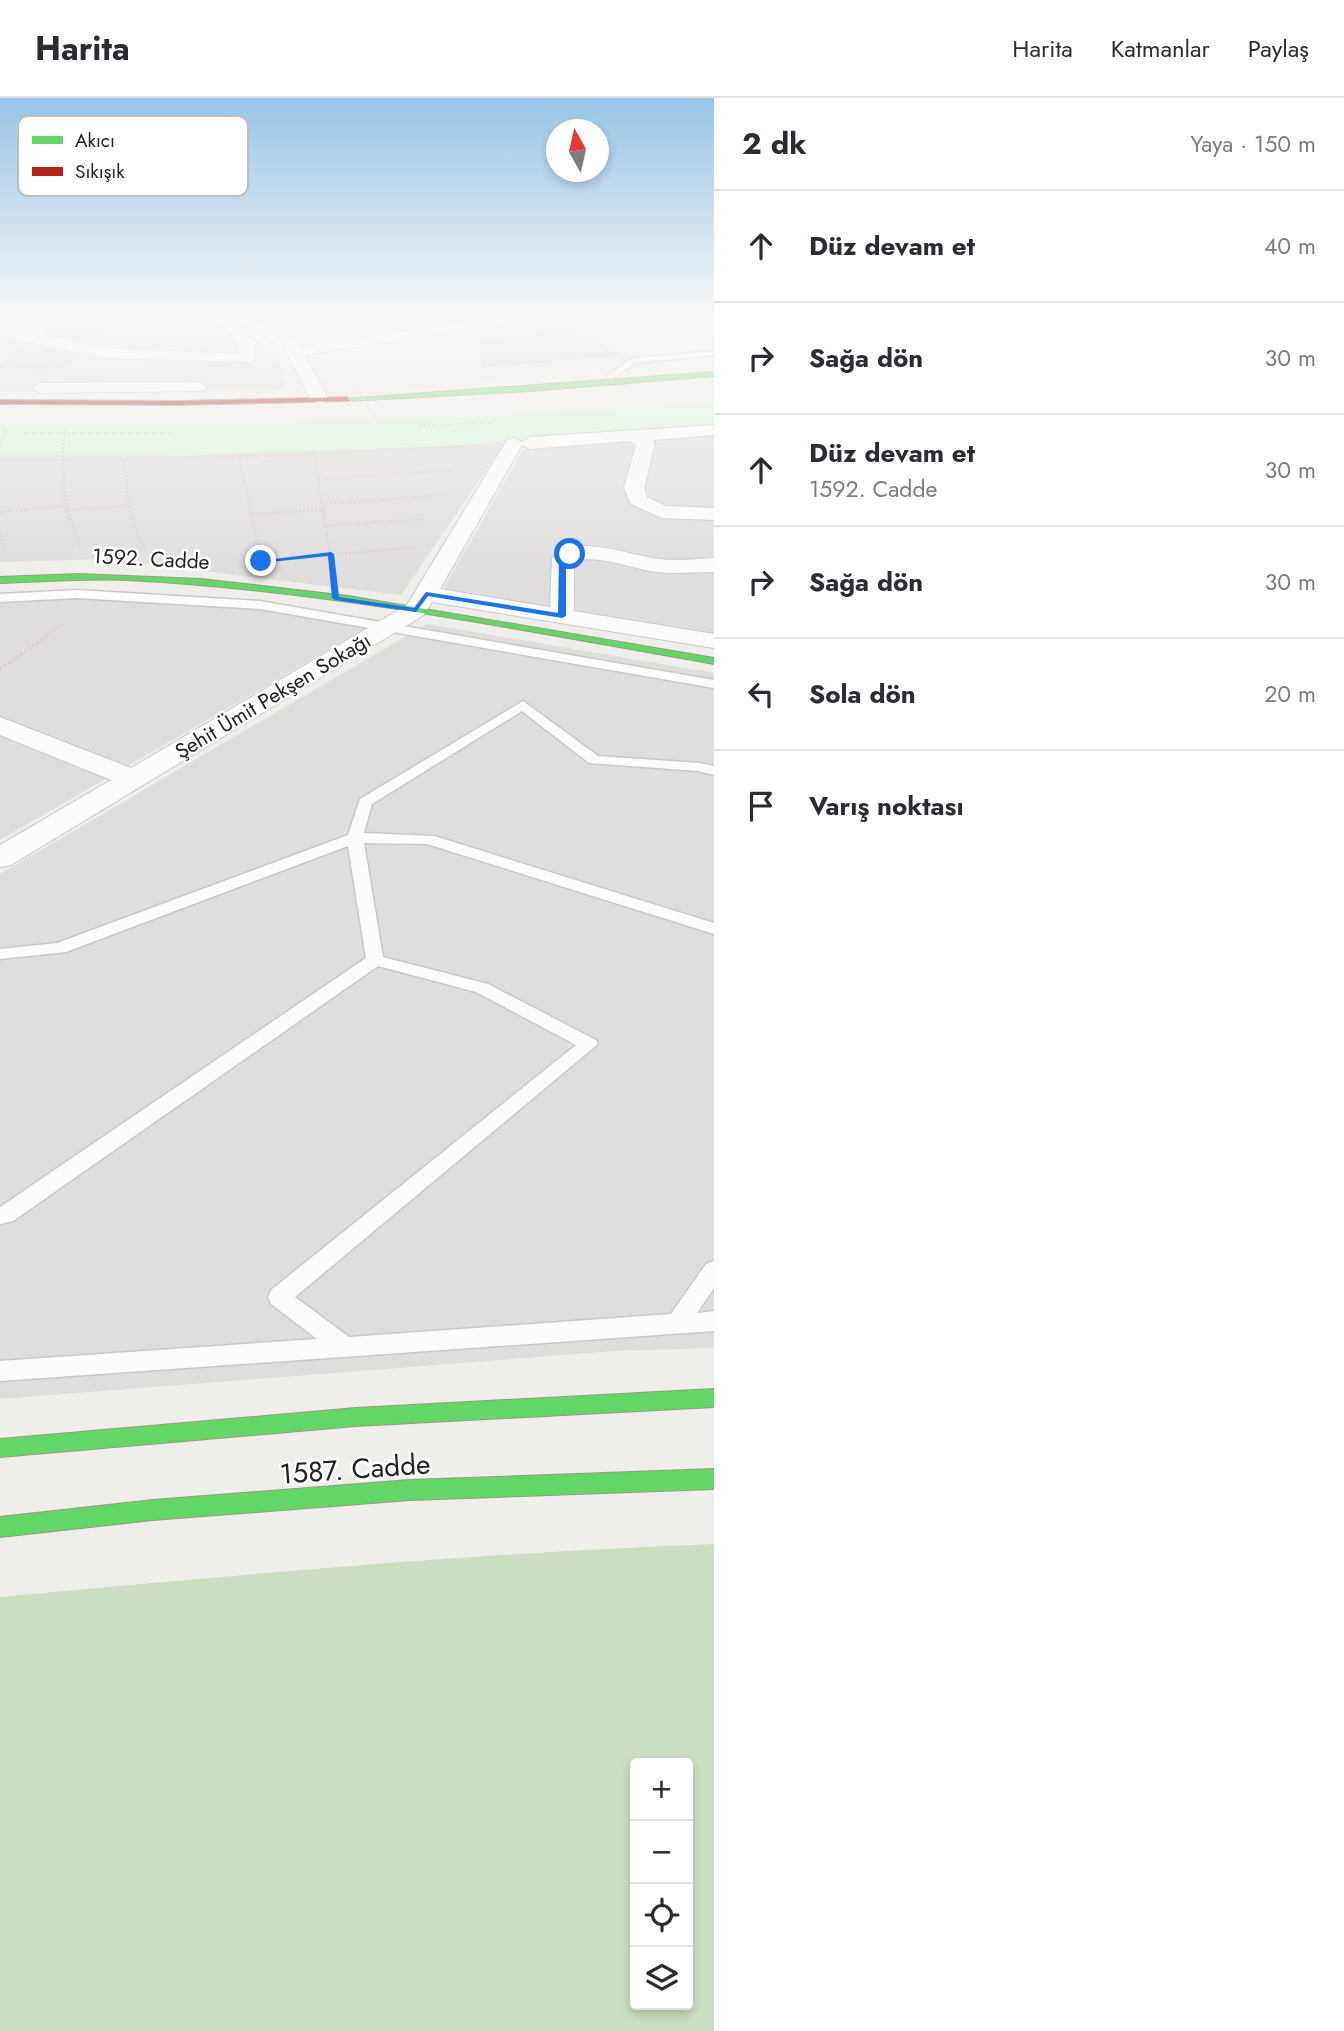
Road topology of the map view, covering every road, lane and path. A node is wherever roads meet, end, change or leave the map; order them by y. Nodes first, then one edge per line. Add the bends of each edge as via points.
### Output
1 (93, 404) edge
2 (157, 404) edge
3 (367, 404) edge
4 (509, 404) edge
5 (539, 405) dead end
6 (485, 406) junction
7 (0, 417) edge
8 (67, 418) junction
9 (374, 418) dead end
10 (714, 430) edge
11 (636, 437) junction
12 (522, 444) junction
13 (314, 454) junction
14 (239, 457) junction
15 (59, 459) junction
16 (123, 459) junction
17 (0, 460) edge
18 (452, 470) dead end
19 (318, 478) junction
20 (448, 495) dead end
21 (322, 505) junction
22 (129, 506) junction
23 (64, 508) junction
24 (324, 510) junction
25 (0, 512) edge
26 (251, 514) junction
27 (714, 514) edge
28 (425, 519) dead end
29 (326, 526) junction
30 (0, 533) edge
31 (421, 546) dead end
32 (331, 554) junction
33 (83, 555) dead end
34 (8, 557) dead end
35 (285, 558) dead end
36 (261, 561) dead end
37 (714, 565) edge
38 (159, 579) junction
39 (0, 580) edge
40 (102, 596) junction
41 (0, 598) edge
42 (335, 598) junction
43 (421, 602) junction
44 (562, 616) junction
45 (389, 626) junction
46 (714, 640) edge
47 (714, 661) edge
48 (0, 669) edge
49 (714, 684) edge
50 (0, 725) edge
51 (714, 771) edge
52 (133, 779) junction
53 (355, 838) junction
54 (0, 858) edge
55 (714, 929) edge
56 (0, 954) edge
57 (375, 960) junction
58 (0, 1216) edge
59 (714, 1270) edge
60 (680, 1321) junction
61 (714, 1321) edge
62 (344, 1346) junction
63 (0, 1371) edge
64 (714, 1398) edge
65 (0, 1448) edge
66 (714, 1479) edge
67 (0, 1527) edge

1 - 2 main road
3 - 9 path, bridge
4 - 6 main road
5 - 6 main road
6 - 8 main road
7 - 8 main road
8 - 15 path
10 - 11 street
11 - 12 street
11 - 27 street via 646,443 634,488 638,500 662,512
12 - 13 path
12 - 43 street, Şehit Ümit Pekşen Sokağı
13 - 14 path
13 - 19 path
14 - 16 path
14 - 26 path
15 - 16 path
15 - 17 path
15 - 23 path
16 - 22 path
18 - 19 path
19 - 21 path
20 - 21 path
21 - 24 path
22 - 23 path
22 - 38 path
23 - 25 path
23 - 33 path
24 - 26 path
24 - 29 path
26 - 36 path
28 - 29 path
29 - 32 path
30 - 34 path
31 - 32 path
32 - 35 path
32 - 42 path
37 - 44 street via 656,566 570,554 563,558
38 - 39 main road, 1592. Cadde
38 - 42 main road, 1592. Cadde
40 - 41 lane
40 - 45 lane via 260,605
40 - 48 path
42 - 43 main road, 1592. Cadde
43 - 44 street
43 - 45 street, Şehit Ümit Pekşen Sokağı
43 - 47 main road, 1592. Cadde
44 - 46 street
45 - 49 lane
45 - 52 street, Şehit Ümit Pekşen Sokağı
50 - 52 street
51 - 53 lane via 594,760 523,705 365,802
52 - 54 street, Şehit Ümit Pekşen Sokağı
53 - 55 lane via 428,839
53 - 56 lane via 60,948
53 - 57 lane
57 - 58 lane
57 - 62 lane via 482,988 589,1044 279,1297
59 - 60 lane
60 - 61 lane
60 - 62 lane
62 - 63 lane
64 - 65 main road, 1587. Cadde via 419,1412
66 - 67 main road, 1587. Cadde via 410,1490

